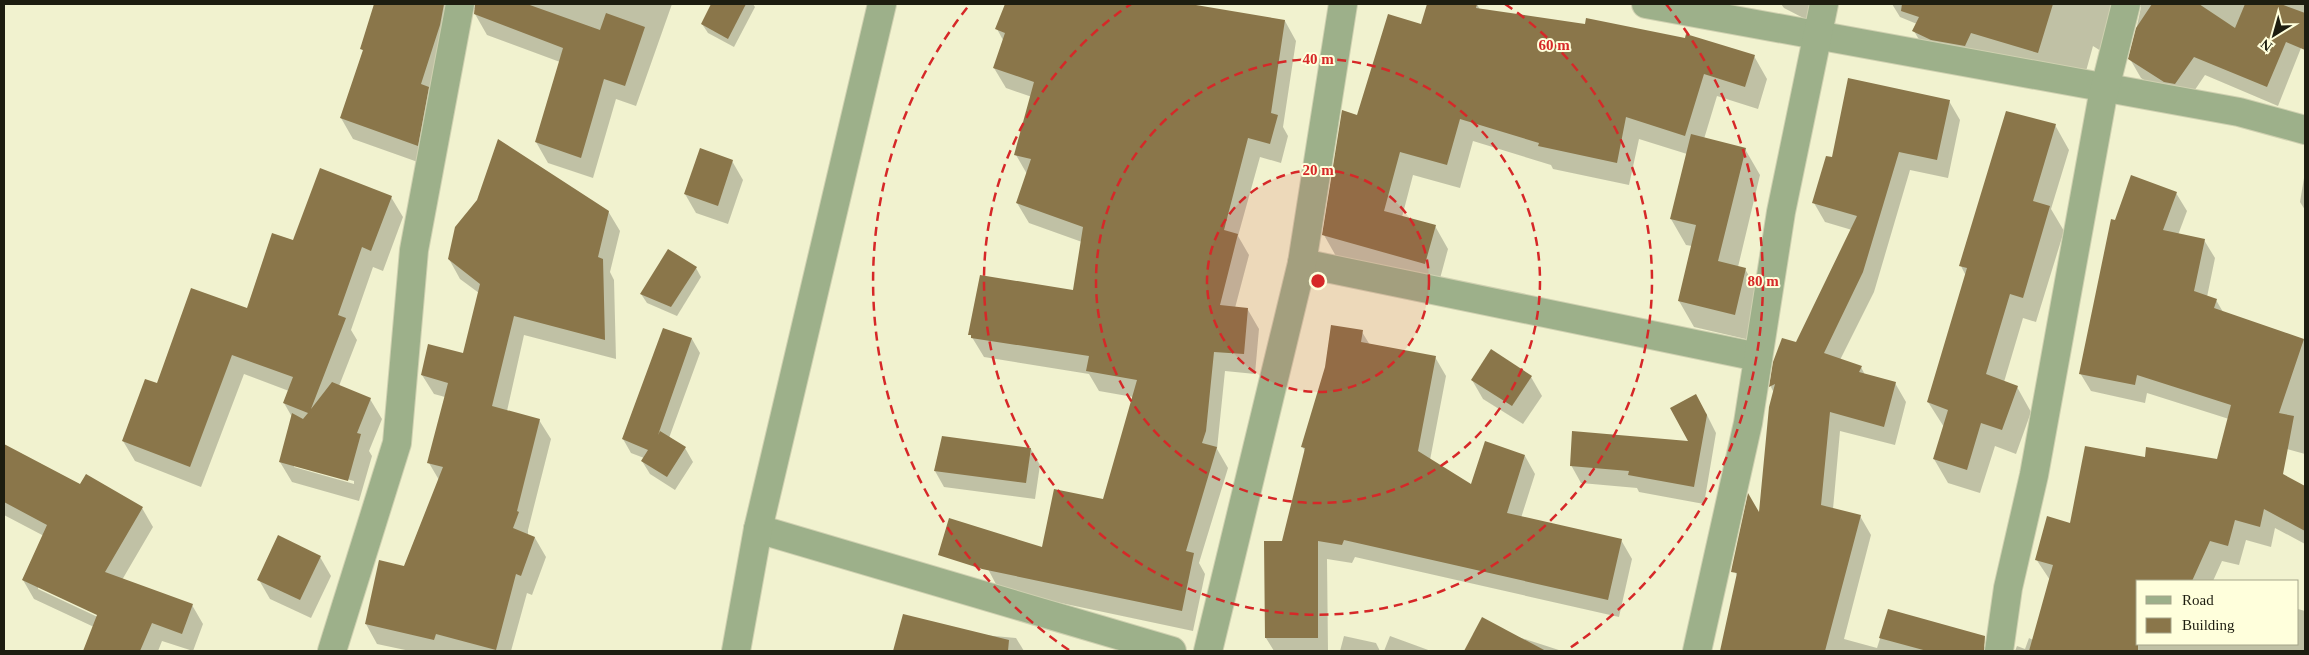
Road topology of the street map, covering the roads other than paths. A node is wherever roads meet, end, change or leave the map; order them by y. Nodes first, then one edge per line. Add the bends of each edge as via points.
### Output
1 (460, 4) edge
2 (882, 4) edge
3 (1343, 4) edge
4 (1646, 4) edge
5 (1824, 4) edge
6 (2126, 4) edge
7 (1818, 36) junction
8 (2105, 89) junction
9 (2305, 130) edge
10 (1302, 263) junction
11 (1758, 357) junction
12 (758, 529) junction
13 (332, 651) edge
14 (736, 651) edge
15 (1172, 651) edge
16 (1208, 651) edge
17 (1697, 651) edge
18 (1999, 651) edge

1 - 13 street via 414,250 396,443
2 - 12 street
3 - 10 street
4 - 7 street
5 - 7 street
6 - 8 street
7 - 8 street
7 - 11 street via 1781,212
8 - 9 street via 2239,112
8 - 18 street via 2034,475 2008,588
10 - 11 street
10 - 16 street
11 - 17 street via 1748,423
12 - 14 street
12 - 15 street

